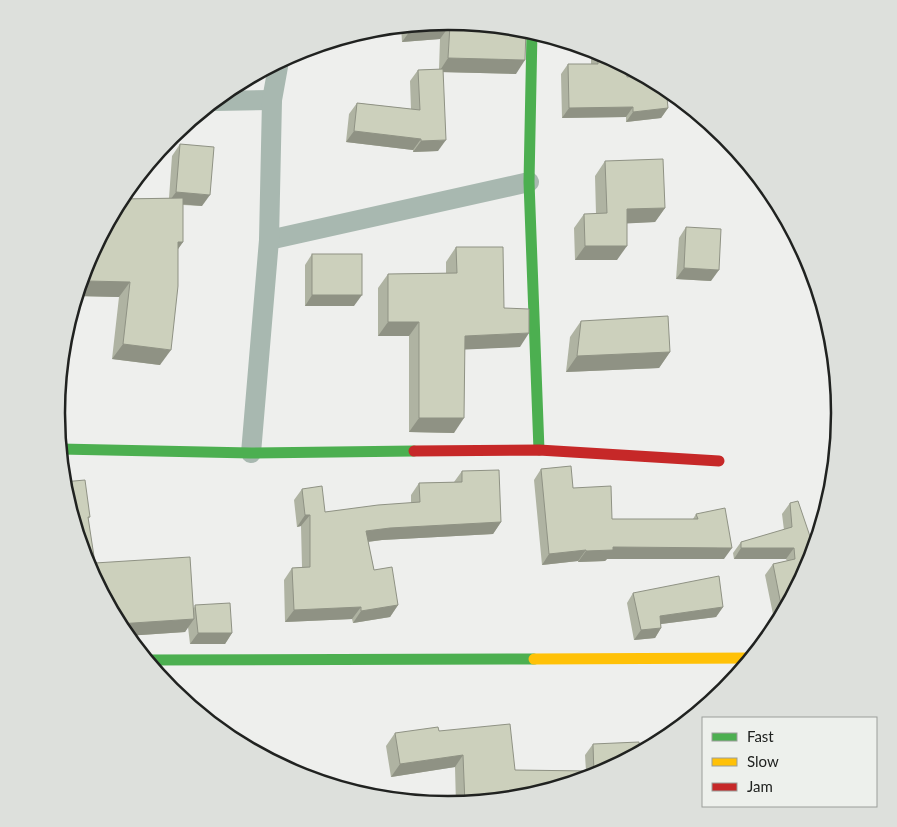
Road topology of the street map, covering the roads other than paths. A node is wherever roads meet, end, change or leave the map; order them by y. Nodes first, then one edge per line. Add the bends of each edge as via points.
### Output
1 (532, 39) edge
2 (277, 71) edge
3 (272, 100) junction
4 (227, 101) edge
5 (529, 182) junction
6 (269, 240) junction
7 (67, 449) edge
8 (539, 450) junction
9 (251, 453) junction
10 (719, 461) dead end
11 (744, 658) edge
12 (155, 660) edge

1 - 5 street
2 - 3 street
3 - 4 street
3 - 6 street
5 - 6 street
5 - 8 street
6 - 9 street
7 - 9 street
8 - 9 street
8 - 10 street
11 - 12 street

